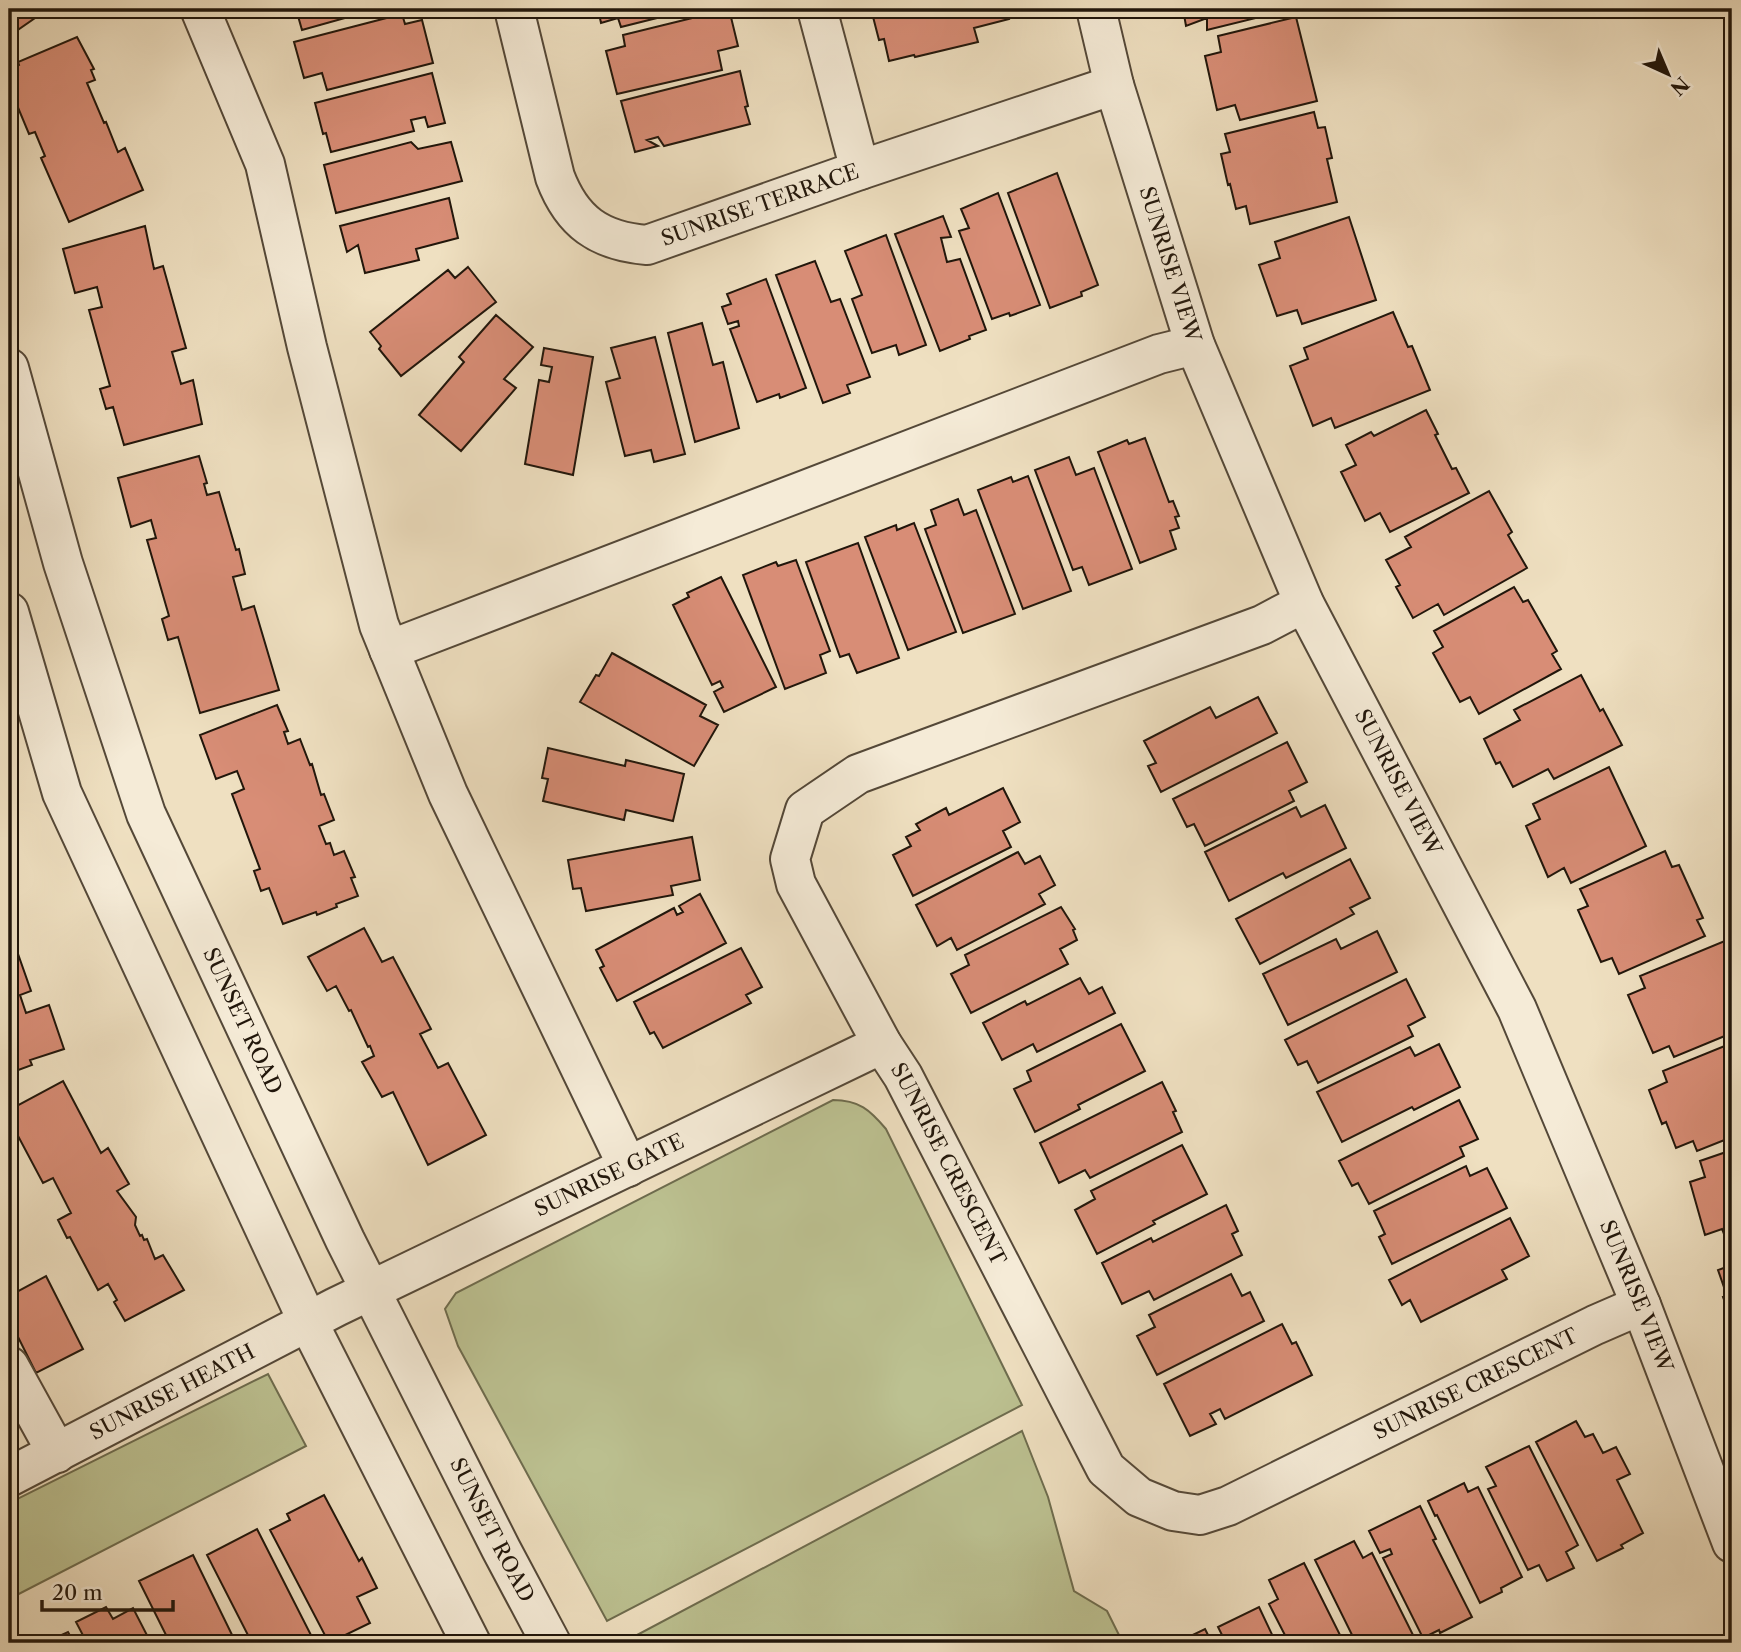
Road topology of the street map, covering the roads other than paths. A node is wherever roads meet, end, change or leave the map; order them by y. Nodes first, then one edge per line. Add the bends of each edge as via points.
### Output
1 (200, 9) edge
2 (514, 9) edge
3 (817, 9) edge
4 (1096, 9) edge
5 (1114, 85) junction
6 (860, 170) junction
7 (1195, 345) junction
8 (9, 368) edge
9 (1304, 603) junction
10 (9, 612) edge
11 (389, 650) junction
12 (883, 1044) junction
13 (628, 1167) junction
14 (371, 1290) junction
15 (1641, 1305) junction
16 (322, 1314) junction
17 (9, 1366) edge
18 (57, 1453) junction
19 (9, 1477) edge
20 (1732, 1543) edge
21 (471, 1643) edge
22 (551, 1643) edge

1 - 11 street via 265,164 307,347
2 - 6 street, SUNRISE TERRACE via 562,196 589,227 607,237 647,245
3 - 6 street
4 - 5 street, SUNRISE VIEW
5 - 6 street, SUNRISE TERRACE
5 - 7 street, SUNRISE VIEW
7 - 9 street, SUNRISE VIEW
7 - 11 street via 1158,354
8 - 14 street, SUNSET ROAD via 63,564 146,814
9 - 12 street, SUNRISE CRESCENT via 1262,625 858,774 805,810 790,859 796,884
9 - 15 street, SUNRISE VIEW via 1517,1009
10 - 16 street via 62,793
11 - 13 street via 448,794
12 - 13 street, SUNRISE GATE
12 - 15 street, SUNRISE CRESCENT via 1106,1469 1139,1497 1173,1511 1200,1515 1228,1506
13 - 14 street, SUNRISE GATE
14 - 16 street, SUNRISE GATE
14 - 22 street, SUNSET ROAD
15 - 20 street, SUNRISE VIEW
16 - 18 street, SUNRISE HEATH
16 - 21 street
17 - 18 street
18 - 19 street, SUNRISE HEATH

